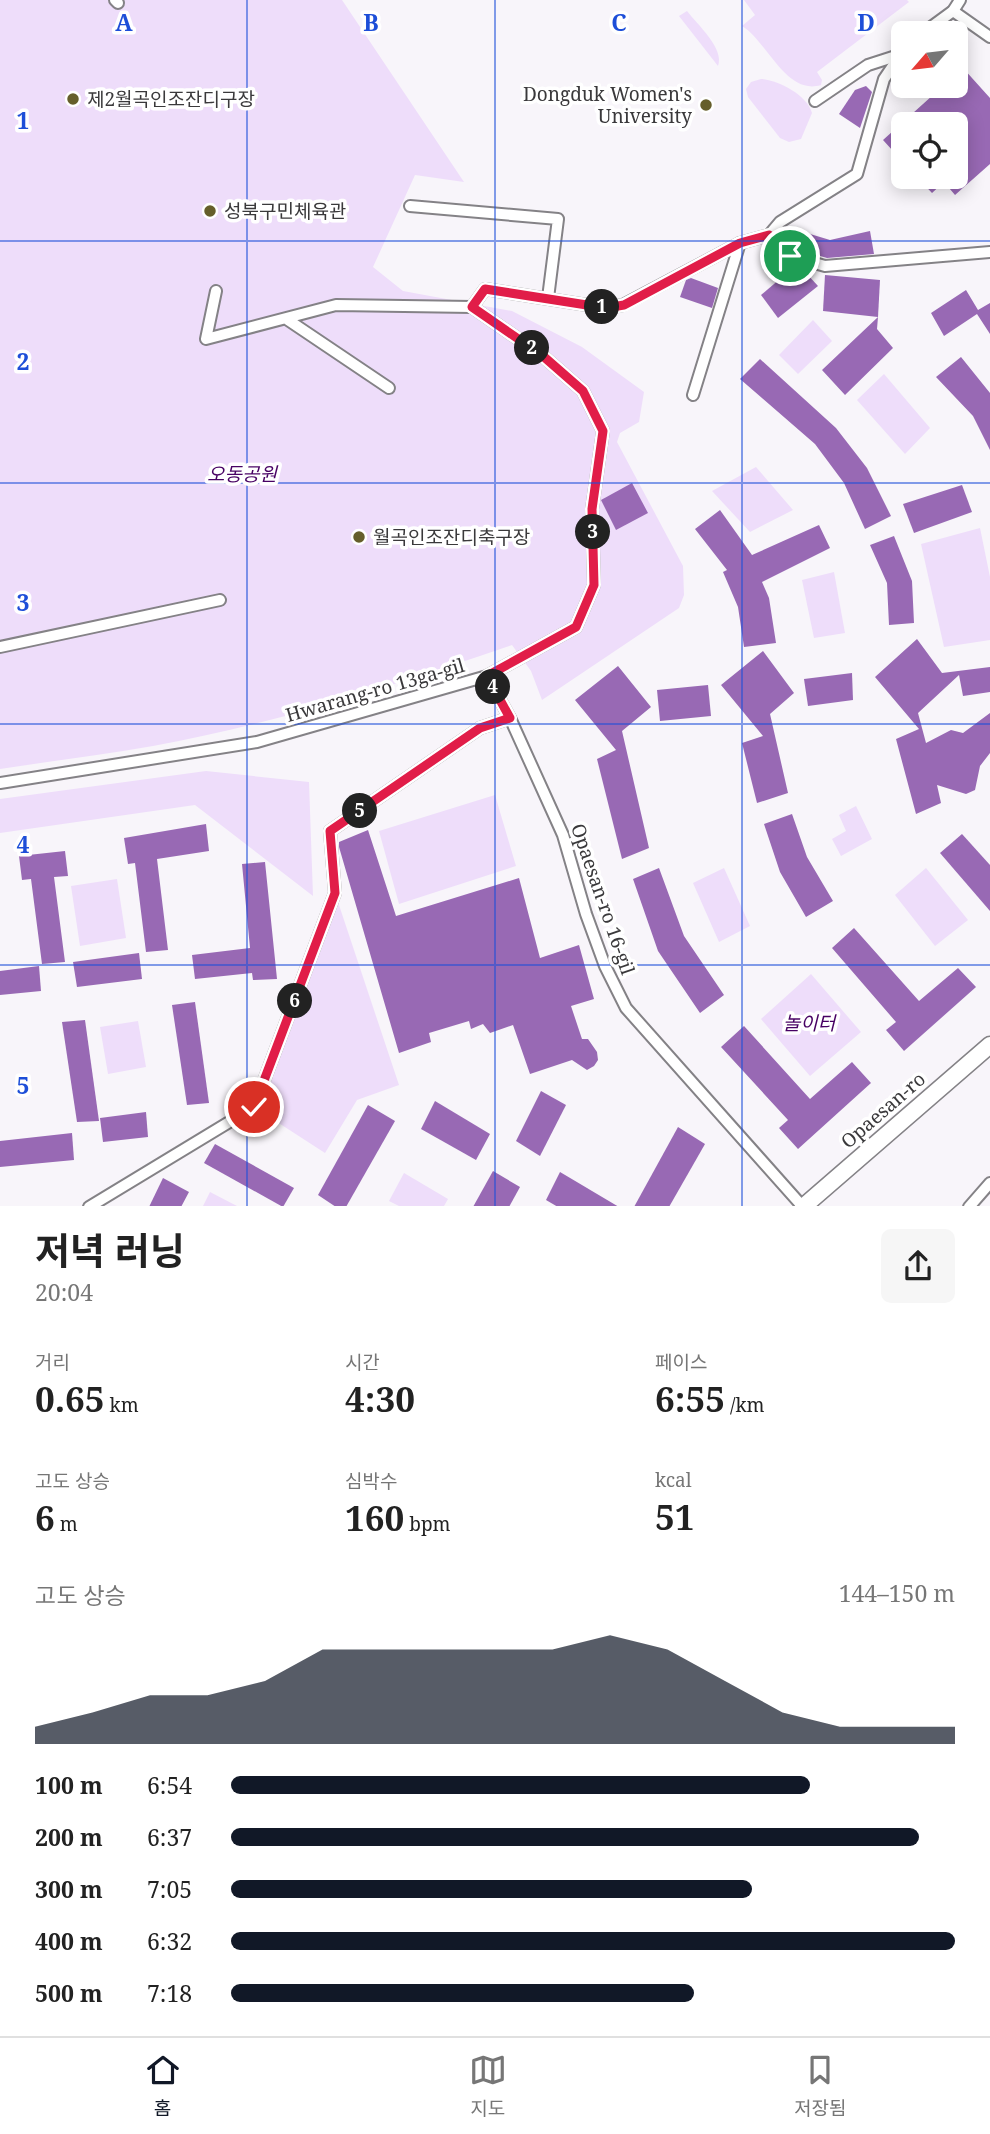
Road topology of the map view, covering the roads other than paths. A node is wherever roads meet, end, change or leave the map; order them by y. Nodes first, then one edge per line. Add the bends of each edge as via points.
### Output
1 (960, 0) edge
2 (953, 11) junction
3 (939, 21) edge
4 (990, 37) edge
5 (891, 57) edge
6 (868, 65) junction
7 (891, 68) edge
8 (884, 79) junction
9 (815, 101) dead end
10 (410, 206) dead end
11 (769, 235) junction
12 (740, 243) junction
13 (990, 252) edge
14 (216, 291) dead end
15 (548, 298) junction
16 (472, 307) junction
17 (288, 320) junction
18 (389, 388) dead end
19 (693, 395) dead end
20 (220, 600) dead end
21 (0, 647) edge
22 (487, 676) junction
23 (510, 718) junction
24 (0, 783) edge
25 (990, 1045) edge
26 (990, 1183) edge
27 (89, 1206) edge
28 (803, 1206) edge
29 (969, 1206) edge

1 - 2 street
2 - 3 street
2 - 4 street
5 - 6 street
6 - 8 street
6 - 9 street
7 - 8 street
8 - 11 street via 857,174 780,222
10 - 15 street via 558,219
11 - 12 street
11 - 13 street via 790,256 825,266
12 - 15 street via 624,305 606,308
12 - 19 street
14 - 17 street via 206,339
15 - 16 street via 485,289
16 - 17 street via 336,305
16 - 22 street, Hwarang-ro 13ga-gil via 543,356 583,391 603,431 592,509 594,585 576,627
17 - 18 street
20 - 21 street
22 - 23 street, Opaesan-ro 16-gil
22 - 24 street, Hwarang-ro 13ga-gil via 257,742
23 - 27 street via 480,728 330,831 335,893 254,1107
23 - 28 street, Opaesan-ro 16-gil via 563,835 595,940 626,1008
25 - 28 main road, Opaesan-ro
26 - 29 street

